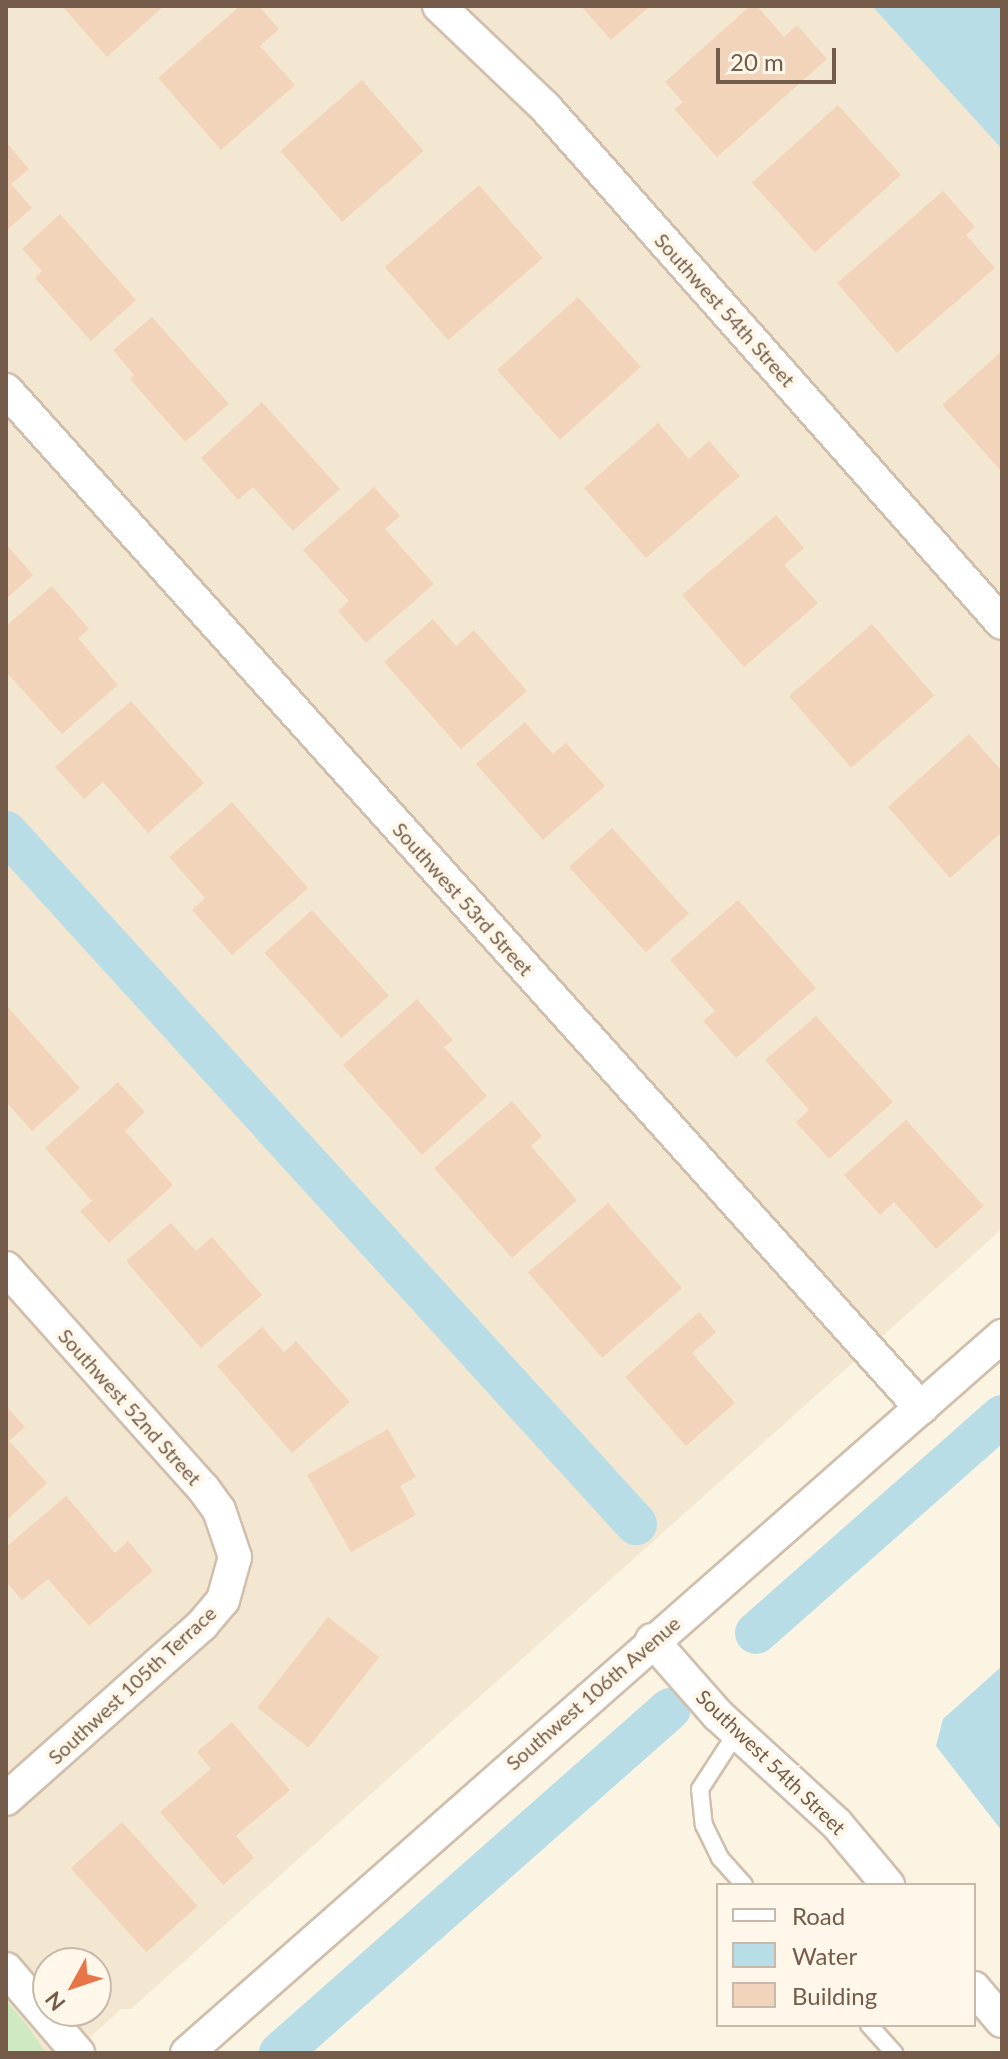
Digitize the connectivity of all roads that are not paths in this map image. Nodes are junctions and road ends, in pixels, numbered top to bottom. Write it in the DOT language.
graph roads {
  1 [pos="439,6"];
  2 [pos="6,390"];
  3 [pos="1002,623"];
  4 [pos="6,1268"];
  5 [pos="1002,1336"];
  6 [pos="921,1408"];
  7 [pos="235,1557"];
  8 [pos="652,1640"];
  9 [pos="737,1732"];
  10 [pos="6,1799"];
  11 [pos="742,1883"];
  12 [pos="886,1883"];
  13 [pos="6,1969"];
  14 [pos="976,1990"];
  15 [pos="1002,2021"];
  16 [pos="871,2027"];
  17 [pos="78,2053"];
  18 [pos="187,2053"];
  19 [pos="894,2053"];
  1 -- 3 [label="street, Southwest 54th Street"];
  2 -- 6 [label="street, Southwest 53rd Street"];
  4 -- 7 [label="street, Southwest 52nd Street"];
  5 -- 6 [label="street, Southwest 106th Avenue"];
  6 -- 8 [label="street, Southwest 106th Avenue"];
  7 -- 10 [label="street, Southwest 105th Terrace"];
  8 -- 9 [label="street, Southwest 54th Street"];
  8 -- 18 [label="street, Southwest 106th Avenue"];
  9 -- 11 [label="lane"];
  9 -- 12 [label="street, Southwest 54th Street"];
  13 -- 17 [label="street"];
  14 -- 15 [label="street"];
  16 -- 19 [label="lane"];
}
